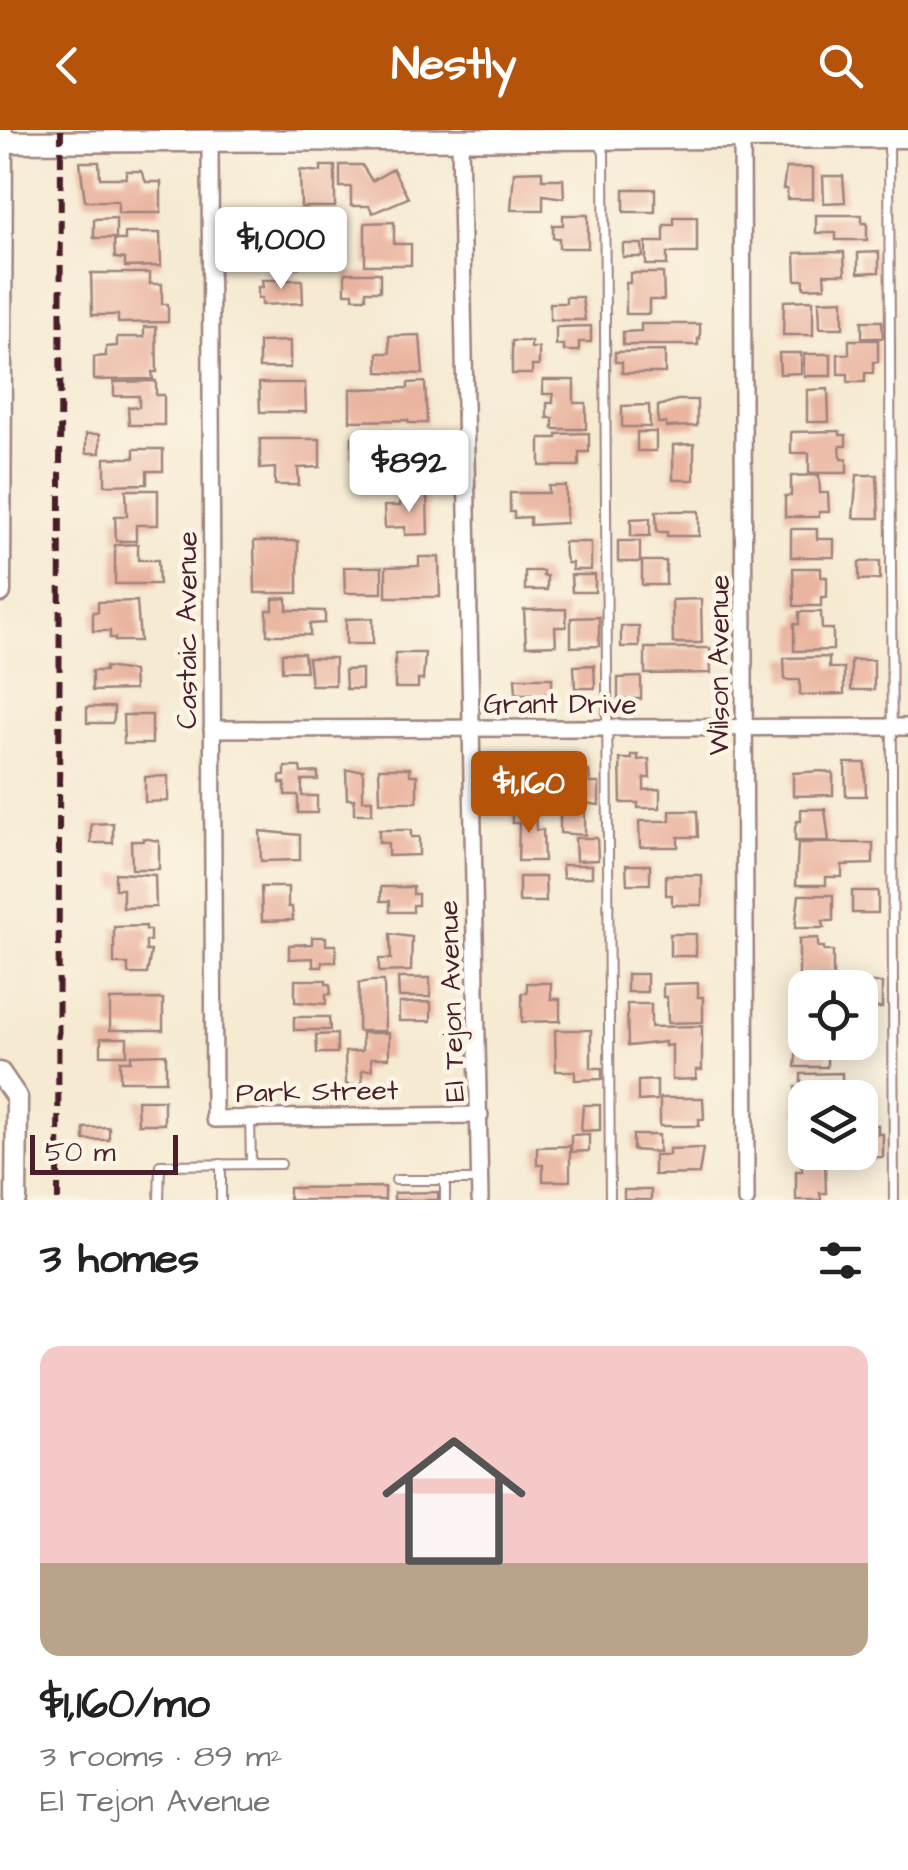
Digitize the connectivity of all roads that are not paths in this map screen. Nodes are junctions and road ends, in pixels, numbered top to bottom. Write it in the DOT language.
graph roads {
  1 [pos="595,134"];
  2 [pos="742,134"];
  3 [pos="896,135"];
  4 [pos="2,136"];
  5 [pos="451,137"];
  6 [pos="210,141"];
  7 [pos="0,319"];
  8 [pos="0,592"];
  9 [pos="744,728"];
  10 [pos="899,728"];
  11 [pos="212,729"];
  12 [pos="607,729"];
  13 [pos="469,730"];
  14 [pos="0,1073"];
  15 [pos="480,1115"];
  16 [pos="214,1118"];
  17 [pos="250,1118"];
  18 [pos="220,1164"];
  19 [pos="251,1164"];
  20 [pos="281,1164"];
  21 [pos="396,1180"];
  22 [pos="445,1180"];
  23 [pos="480,1180"];
  24 [pos="16,1200"];
  25 [pos="160,1200"];
  26 [pos="221,1200"];
  27 [pos="445,1200"];
  28 [pos="480,1200"];
  29 [pos="610,1200"];
  30 [pos="746,1200"];
  31 [pos="894,1200"];
  1 -- 2 [label="street"];
  1 -- 5 [label="street"];
  1 -- 12 [label="lane"];
  2 -- 3 [label="street"];
  2 -- 9 [label="street, Wilson Avenue"];
  3 -- 10 [label="lane"];
  4 -- 6 [label="street"];
  4 -- 7 [label="street"];
  5 -- 6 [label="street"];
  5 -- 13 [label="street, El Tejon Avenue"];
  6 -- 11 [label="street, Castaic Avenue"];
  7 -- 8 [label="street"];
  9 -- 10 [label="street, Grant Drive"];
  9 -- 12 [label="street, Grant Drive"];
  9 -- 30 [label="street, Wilson Avenue"];
  10 -- 31 [label="lane"];
  11 -- 13 [label="street, Grant Drive"];
  11 -- 16 [label="street, Castaic Avenue"];
  12 -- 13 [label="street, Grant Drive"];
  12 -- 29 [label="lane"];
  13 -- 15 [label="street, El Tejon Avenue"];
  14 -- 24 [label="street"];
  15 -- 17 [label="street, Park Street"];
  15 -- 23 [label="street, El Tejon Avenue"];
  16 -- 17 [label="street, Park Street"];
  17 -- 19 [label="lane"];
  18 -- 19 [label="lane"];
  18 -- 25 [label="lane"];
  18 -- 26 [label="lane"];
  19 -- 20 [label="lane"];
  21 -- 22 [label="lane"];
  22 -- 23 [label="lane"];
  22 -- 27 [label="lane"];
  23 -- 28 [label="street, El Tejon Avenue"];
}
